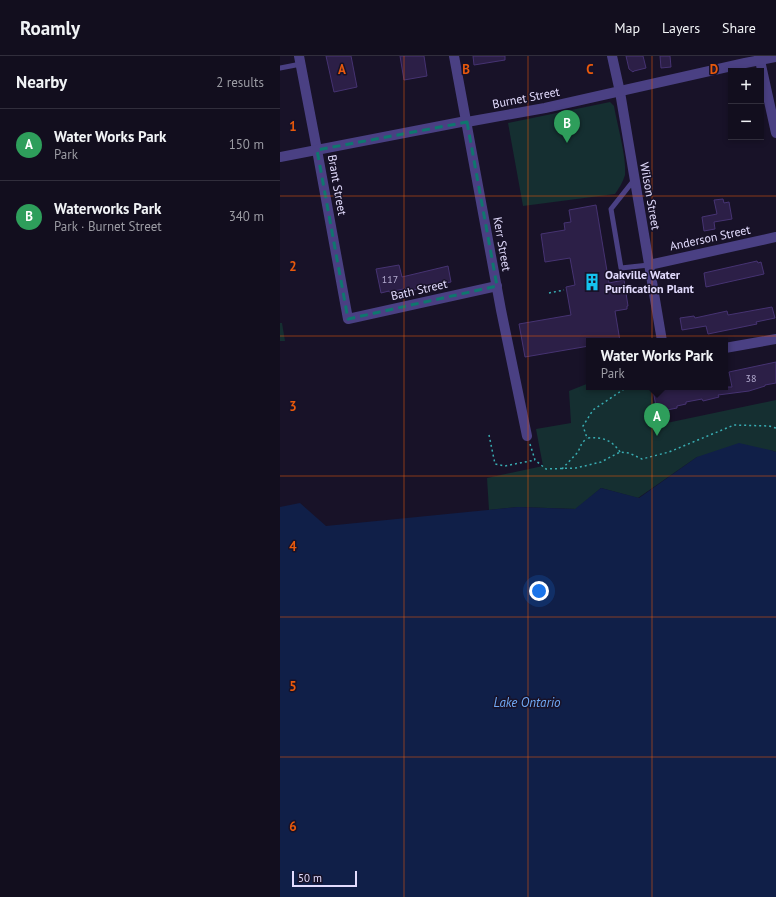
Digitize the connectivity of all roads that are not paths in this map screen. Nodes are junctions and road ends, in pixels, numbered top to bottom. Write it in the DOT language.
graph roads {
  1 [pos="454,56"];
  2 [pos="612,56"];
  3 [pos="776,57"];
  4 [pos="759,58"];
  5 [pos="300,60"];
  6 [pos="280,68"];
  7 [pos="620,92"];
  8 [pos="467,122"];
  9 [pos="776,133"];
  10 [pos="317,150"];
  11 [pos="280,156"];
  12 [pos="634,180"];
  13 [pos="776,237"];
  14 [pos="649,265"];
  15 [pos="497,286"];
  16 [pos="348,319"];
  17 [pos="661,338"];
  18 [pos="776,339"];
  19 [pos="728,347"];
  20 [pos="527,436"];
  1 -- 8 [label="street, Kerr Street"];
  2 -- 7 [label="street, Wilson Street"];
  3 -- 4 [label="street, Burnet Street"];
  4 -- 7 [label="street, Burnet Street"];
  4 -- 9 [label="street"];
  5 -- 6 [label="lane"];
  5 -- 10 [label="street, Brant Street"];
  7 -- 8 [label="street, Burnet Street"];
  7 -- 12 [label="street, Wilson Street"];
  8 -- 10 [label="street, Burnet Street"];
  8 -- 15 [label="street, Kerr Street"];
  10 -- 11 [label="street, Burnet Street"];
  10 -- 16 [label="street, Brant Street"];
  12 -- 14 [label="street, Wilson Street"];
  12 -- 14 [label="lane"];
  13 -- 14 [label="street, Anderson Street"];
  14 -- 17 [label="street, Wilson Street"];
  15 -- 16 [label="street, Bath Street"];
  15 -- 20 [label="street, Kerr Street"];
  18 -- 19 [label="street"];
}
